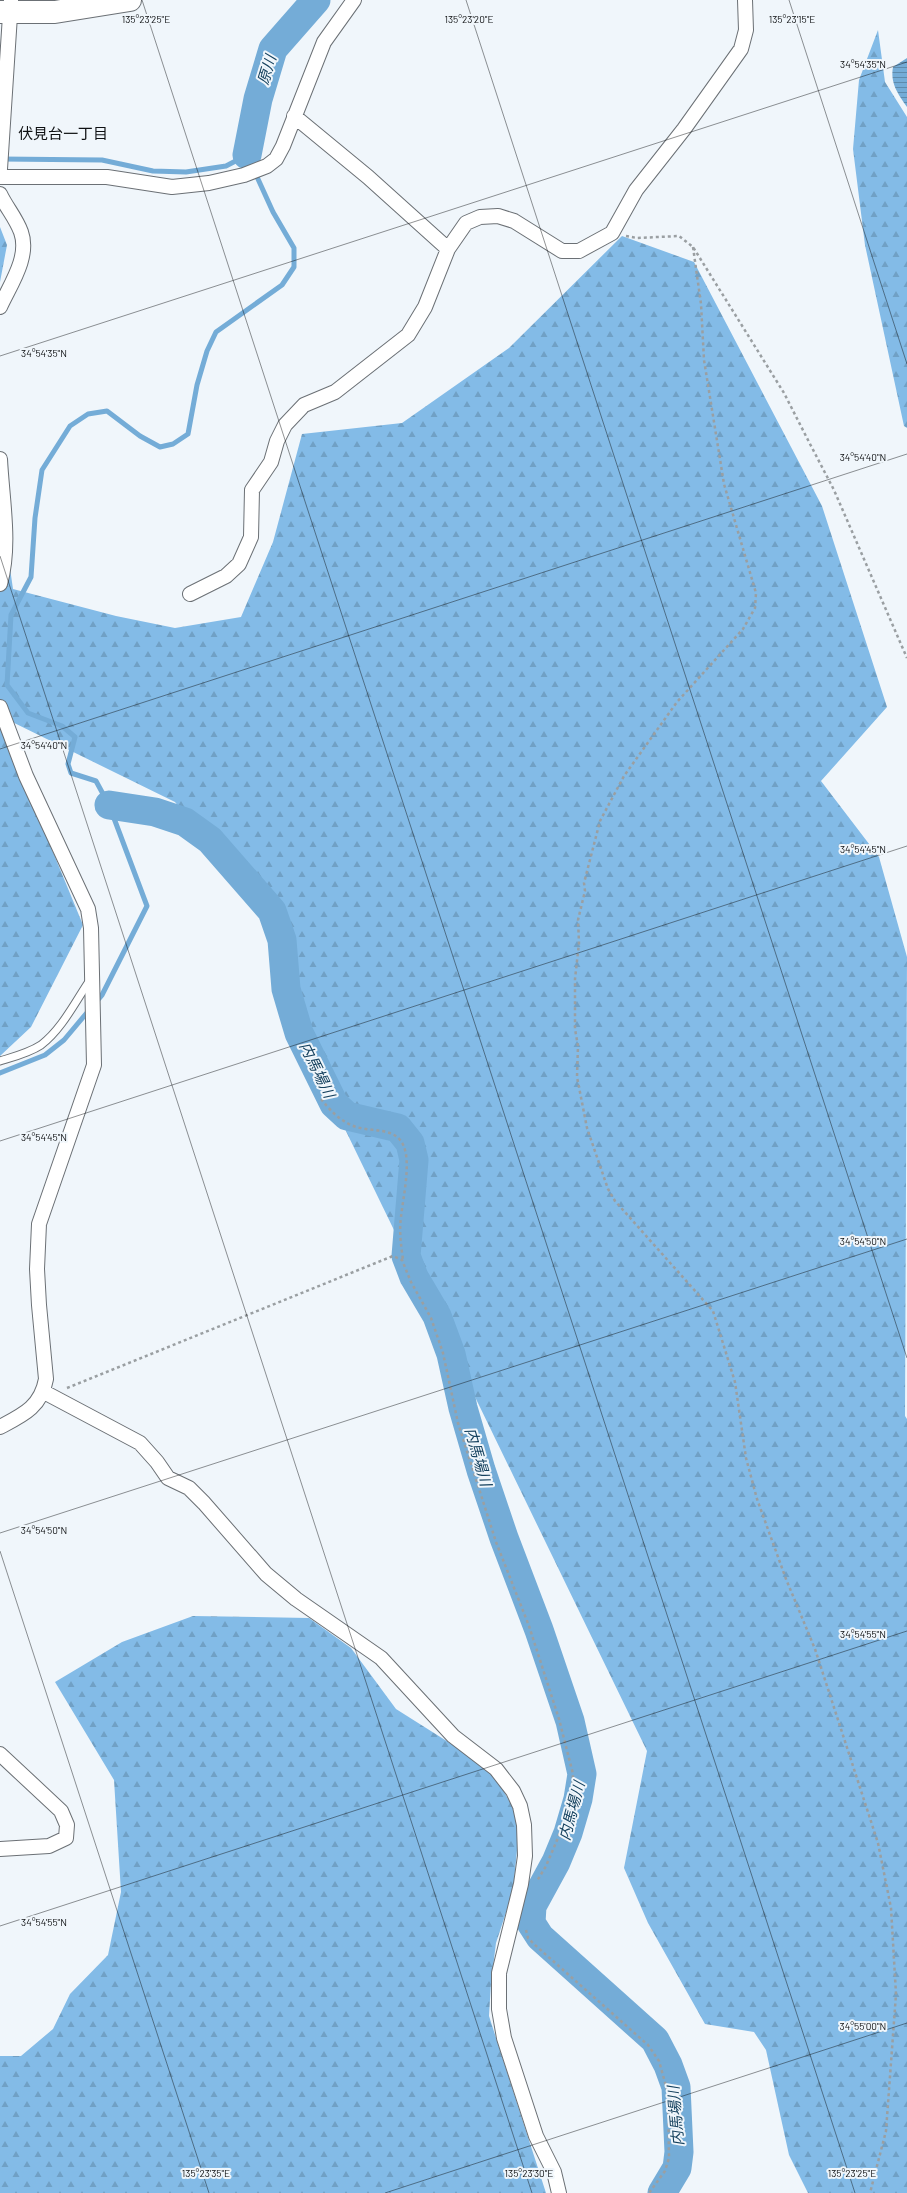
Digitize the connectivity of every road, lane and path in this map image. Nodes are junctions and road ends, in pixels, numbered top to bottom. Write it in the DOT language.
graph roads {
  1 [pos="130,0"];
  2 [pos="354,0"];
  3 [pos="745,0"];
  4 [pos="7,8"];
  5 [pos="294,116"];
  6 [pos="1,159"];
  7 [pos="0,169"];
  8 [pos="0,177"];
  9 [pos="0,194"];
  10 [pos="612,233"];
  11 [pos="693,247"];
  12 [pos="448,249"];
  13 [pos="0,307"];
  14 [pos="0,459"];
  15 [pos="0,584"];
  16 [pos="190,594"];
  17 [pos="907,658"];
  18 [pos="0,707"];
  19 [pos="92,976"];
  20 [pos="0,1061"];
  21 [pos="322,1099"];
  22 [pos="403,1260"];
  23 [pos="47,1394"];
  24 [pos="0,1427"];
  25 [pos="0,1754"];
  26 [pos="0,1849"];
  27 [pos="534,1886"];
  28 [pos="524,1925"];
  29 [pos="559,2193"];
  30 [pos="649,2193"];
  31 [pos="870,2193"];
  1 -- 4 [label="main road"];
  2 -- 5 [label="street"];
  3 -- 10 [label="street"];
  4 -- 6 [label="street"];
  5 -- 8 [label="street"];
  5 -- 12 [label="street"];
  6 -- 7 [label="street"];
  9 -- 13 [label="street"];
  10 -- 11 [label="path"];
  10 -- 12 [label="street"];
  11 -- 17 [label="path"];
  11 -- 31 [label="path"];
  12 -- 16 [label="street"];
  14 -- 15 [label="street"];
  18 -- 19 [label="street"];
  19 -- 20 [label="lane"];
  19 -- 23 [label="street"];
  21 -- 22 [label="path"];
  22 -- 23 [label="path"];
  22 -- 27 [label="path"];
  23 -- 24 [label="street"];
  23 -- 29 [label="street"];
  25 -- 26 [label="street"];
  28 -- 30 [label="path"];
}
